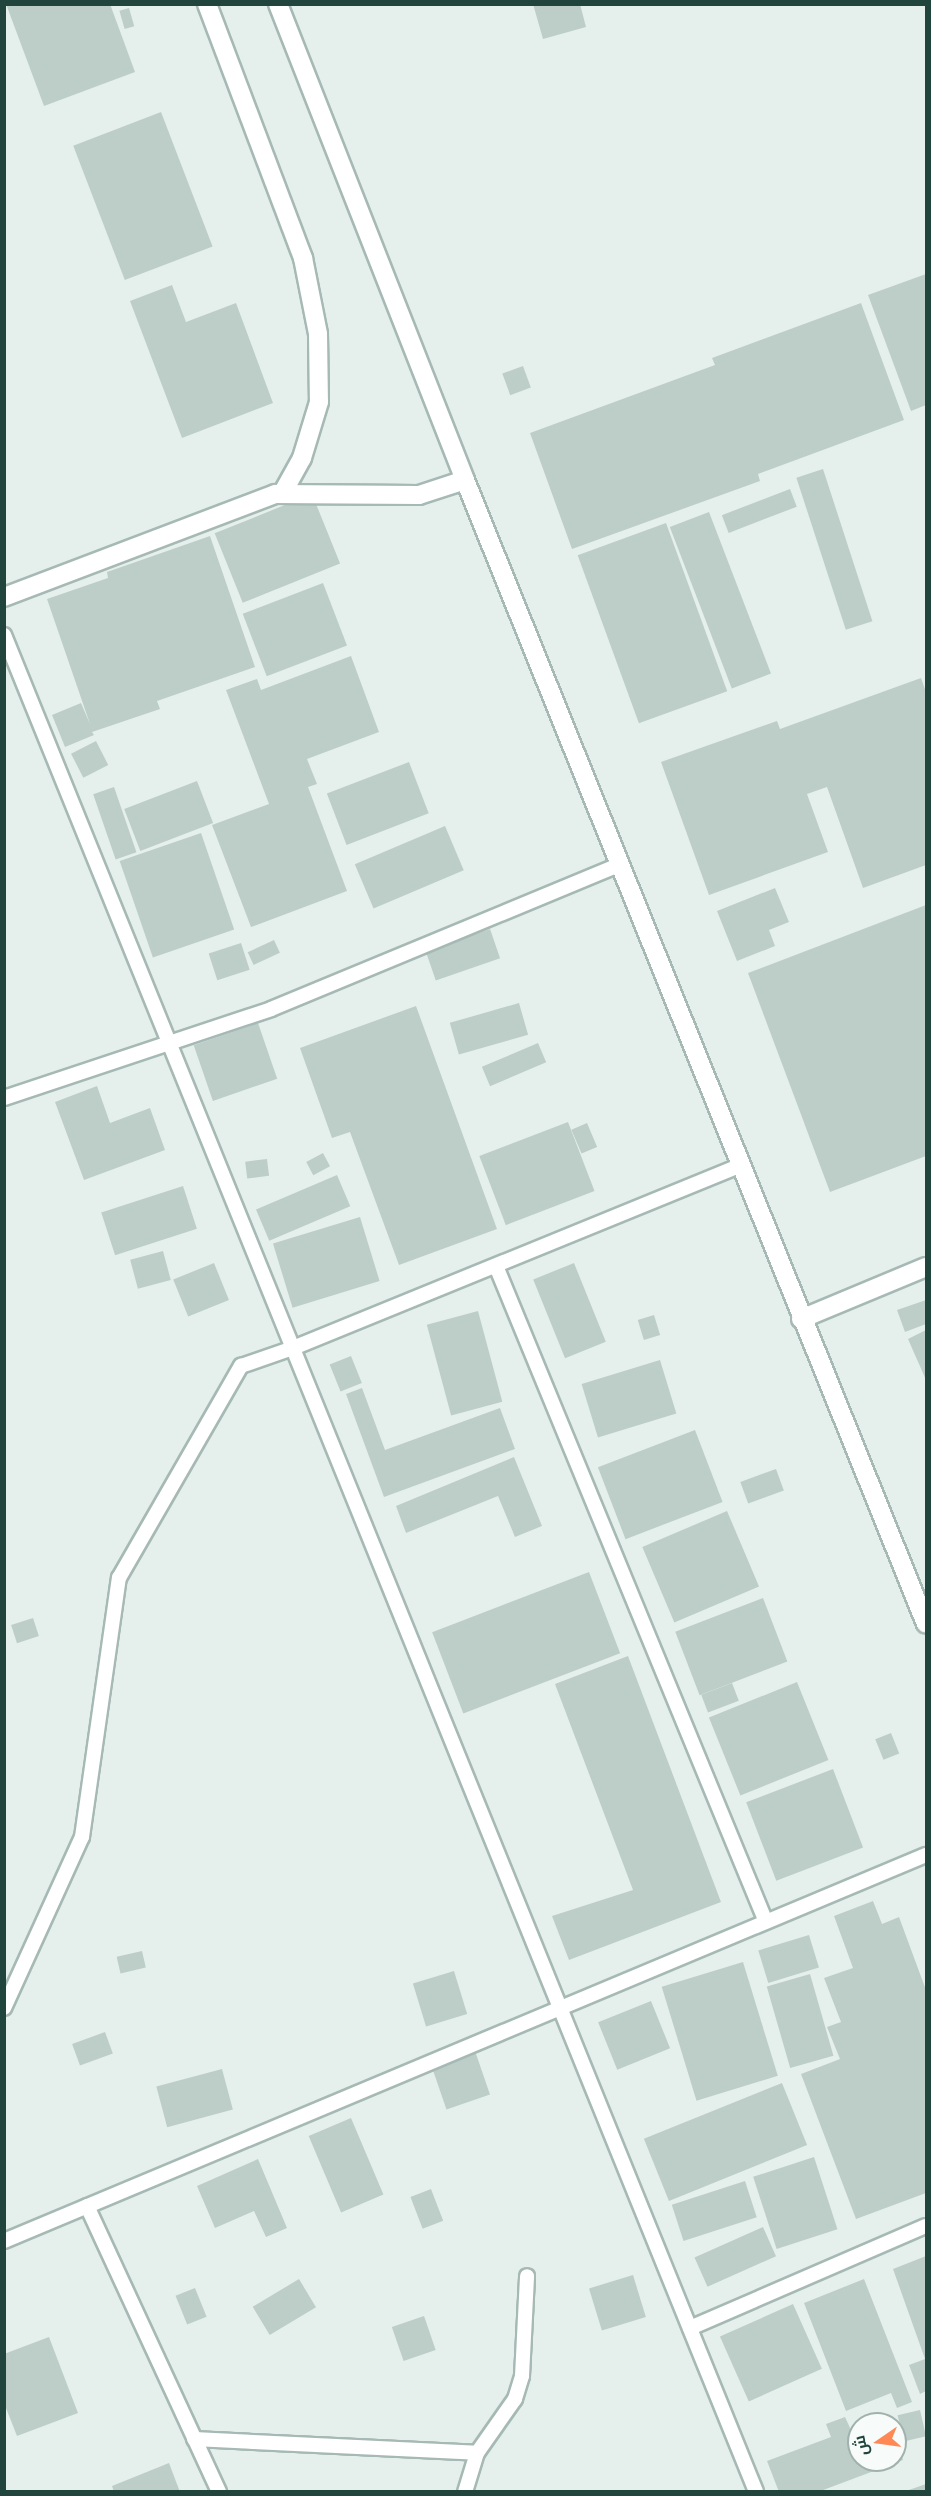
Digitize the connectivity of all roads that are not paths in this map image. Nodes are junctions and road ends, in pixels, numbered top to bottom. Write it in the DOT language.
graph roads {
  1 [pos="207,4"];
  2 [pos="278,4"];
  3 [pos="465,480"];
  4 [pos="284,492"];
  5 [pos="4,597"];
  6 [pos="4,635"];
  7 [pos="619,865"];
  8 [pos="169,1042"];
  9 [pos="4,1098"];
  10 [pos="740,1166"];
  11 [pos="496,1266"];
  12 [pos="927,1267"];
  13 [pos="801,1319"];
  14 [pos="293,1348"];
  15 [pos="927,1624"];
  16 [pos="927,1855"];
  17 [pos="766,1922"];
  18 [pos="4,2008"];
  19 [pos="560,2008"];
  20 [pos="87,2206"];
  21 [pos="927,2226"];
  22 [pos="4,2241"];
  23 [pos="527,2276"];
  24 [pos="690,2328"];
  25 [pos="194,2439"];
  26 [pos="477,2453"];
  27 [pos="219,2492"];
  28 [pos="465,2492"];
  29 [pos="756,2492"];
  1 -- 4 [label="street"];
  2 -- 3 [label="street"];
  3 -- 4 [label="street"];
  3 -- 7 [label="street"];
  4 -- 5 [label="street"];
  6 -- 8 [label="lane"];
  7 -- 8 [label="lane"];
  7 -- 10 [label="street"];
  8 -- 9 [label="lane"];
  8 -- 14 [label="lane"];
  10 -- 11 [label="lane"];
  10 -- 13 [label="street"];
  11 -- 14 [label="lane"];
  11 -- 17 [label="lane"];
  12 -- 13 [label="street"];
  13 -- 15 [label="street"];
  14 -- 18 [label="lane"];
  14 -- 19 [label="lane"];
  16 -- 17 [label="lane"];
  17 -- 19 [label="lane"];
  19 -- 20 [label="lane"];
  19 -- 24 [label="lane"];
  20 -- 22 [label="lane"];
  20 -- 25 [label="lane"];
  21 -- 24 [label="lane"];
  23 -- 26 [label="lane"];
  24 -- 29 [label="lane"];
  25 -- 26 [label="lane"];
  25 -- 27 [label="lane"];
  26 -- 28 [label="lane"];
}
